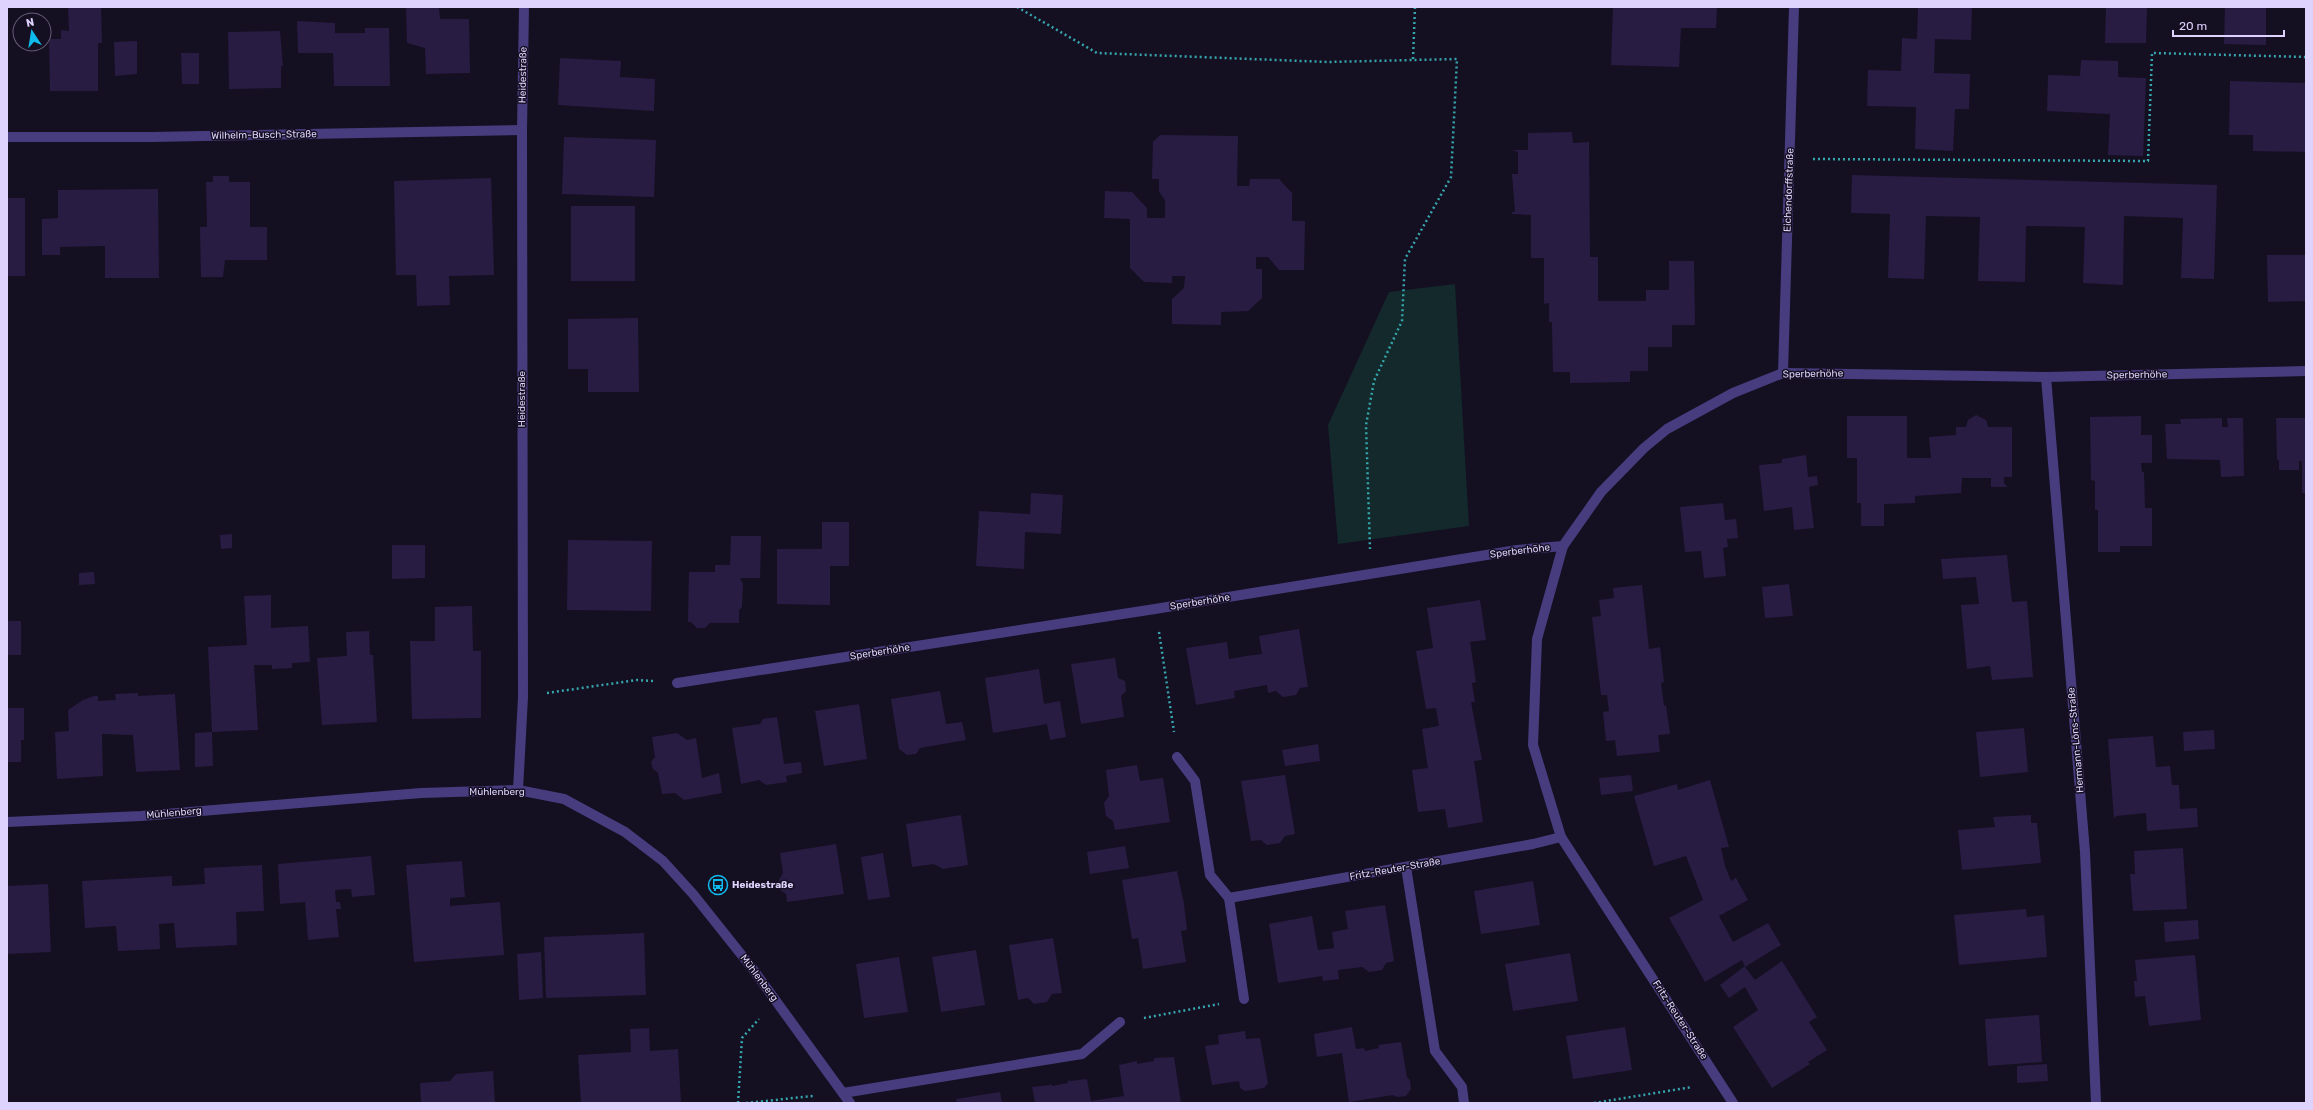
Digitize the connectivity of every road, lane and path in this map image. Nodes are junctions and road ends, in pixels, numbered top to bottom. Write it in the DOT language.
graph roads {
  1 [pos="524,7"];
  2 [pos="1017,7"];
  3 [pos="1415,7"];
  4 [pos="1794,7"];
  5 [pos="2306,57"];
  6 [pos="1413,59"];
  7 [pos="522,130"];
  8 [pos="7,137"];
  9 [pos="1790,159"];
  10 [pos="2306,371"];
  11 [pos="1783,373"];
  12 [pos="2046,377"];
  13 [pos="1563,546"];
  14 [pos="1371,574"];
  15 [pos="1155,609"];
  16 [pos="677,683"];
  17 [pos="523,697"];
  18 [pos="1177,757"];
  19 [pos="518,790"];
  20 [pos="7,822"];
  21 [pos="1561,837"];
  22 [pos="1406,867"];
  23 [pos="1229,898"];
  24 [pos="1244,999"];
  25 [pos="776,1002"];
  26 [pos="1120,1022"];
  27 [pos="1721,1082"];
  28 [pos="843,1093"];
  29 [pos="738,1103"];
  30 [pos="746,1103"];
  31 [pos="850,1103"];
  32 [pos="1464,1103"];
  33 [pos="1594,1103"];
  34 [pos="1733,1103"];
  35 [pos="2096,1103"];
  1 -- 7 [label="street, Heidestraße"];
  2 -- 6 [label="path"];
  3 -- 6 [label="path"];
  4 -- 9 [label="street, Eichendorffstraße"];
  5 -- 9 [label="path"];
  6 -- 14 [label="path"];
  7 -- 8 [label="street, Wilhelm-Busch-Straße"];
  7 -- 17 [label="street, Heidestraße"];
  9 -- 11 [label="street, Eichendorffstraße"];
  10 -- 12 [label="street, Sperberhöhe"];
  11 -- 12 [label="street, Sperberhöhe"];
  11 -- 13 [label="street, Sperberhöhe"];
  12 -- 35 [label="street, Hermann-Löns-Straße"];
  13 -- 14 [label="street, Sperberhöhe"];
  13 -- 21 [label="street, Fritz-Reuter-Straße"];
  14 -- 15 [label="street, Sperberhöhe"];
  15 -- 16 [label="street, Sperberhöhe"];
  15 -- 18 [label="path"];
  16 -- 17 [label="path"];
  17 -- 19 [label="street, Heidestraße"];
  18 -- 23 [label="street"];
  19 -- 20 [label="street, Mühlenberg"];
  19 -- 25 [label="street, Mühlenberg"];
  21 -- 22 [label="street, Fritz-Reuter-Straße"];
  21 -- 27 [label="street, Fritz-Reuter-Straße"];
  22 -- 23 [label="street, Fritz-Reuter-Straße"];
  22 -- 32 [label="street"];
  23 -- 24 [label="street"];
  24 -- 26 [label="path"];
  25 -- 28 [label="street, Mühlenberg"];
  25 -- 29 [label="path"];
  26 -- 28 [label="street"];
  27 -- 33 [label="path"];
  27 -- 34 [label="street, Fritz-Reuter-Straße"];
  28 -- 30 [label="path"];
  28 -- 31 [label="street, Mühlenberg"];
}
